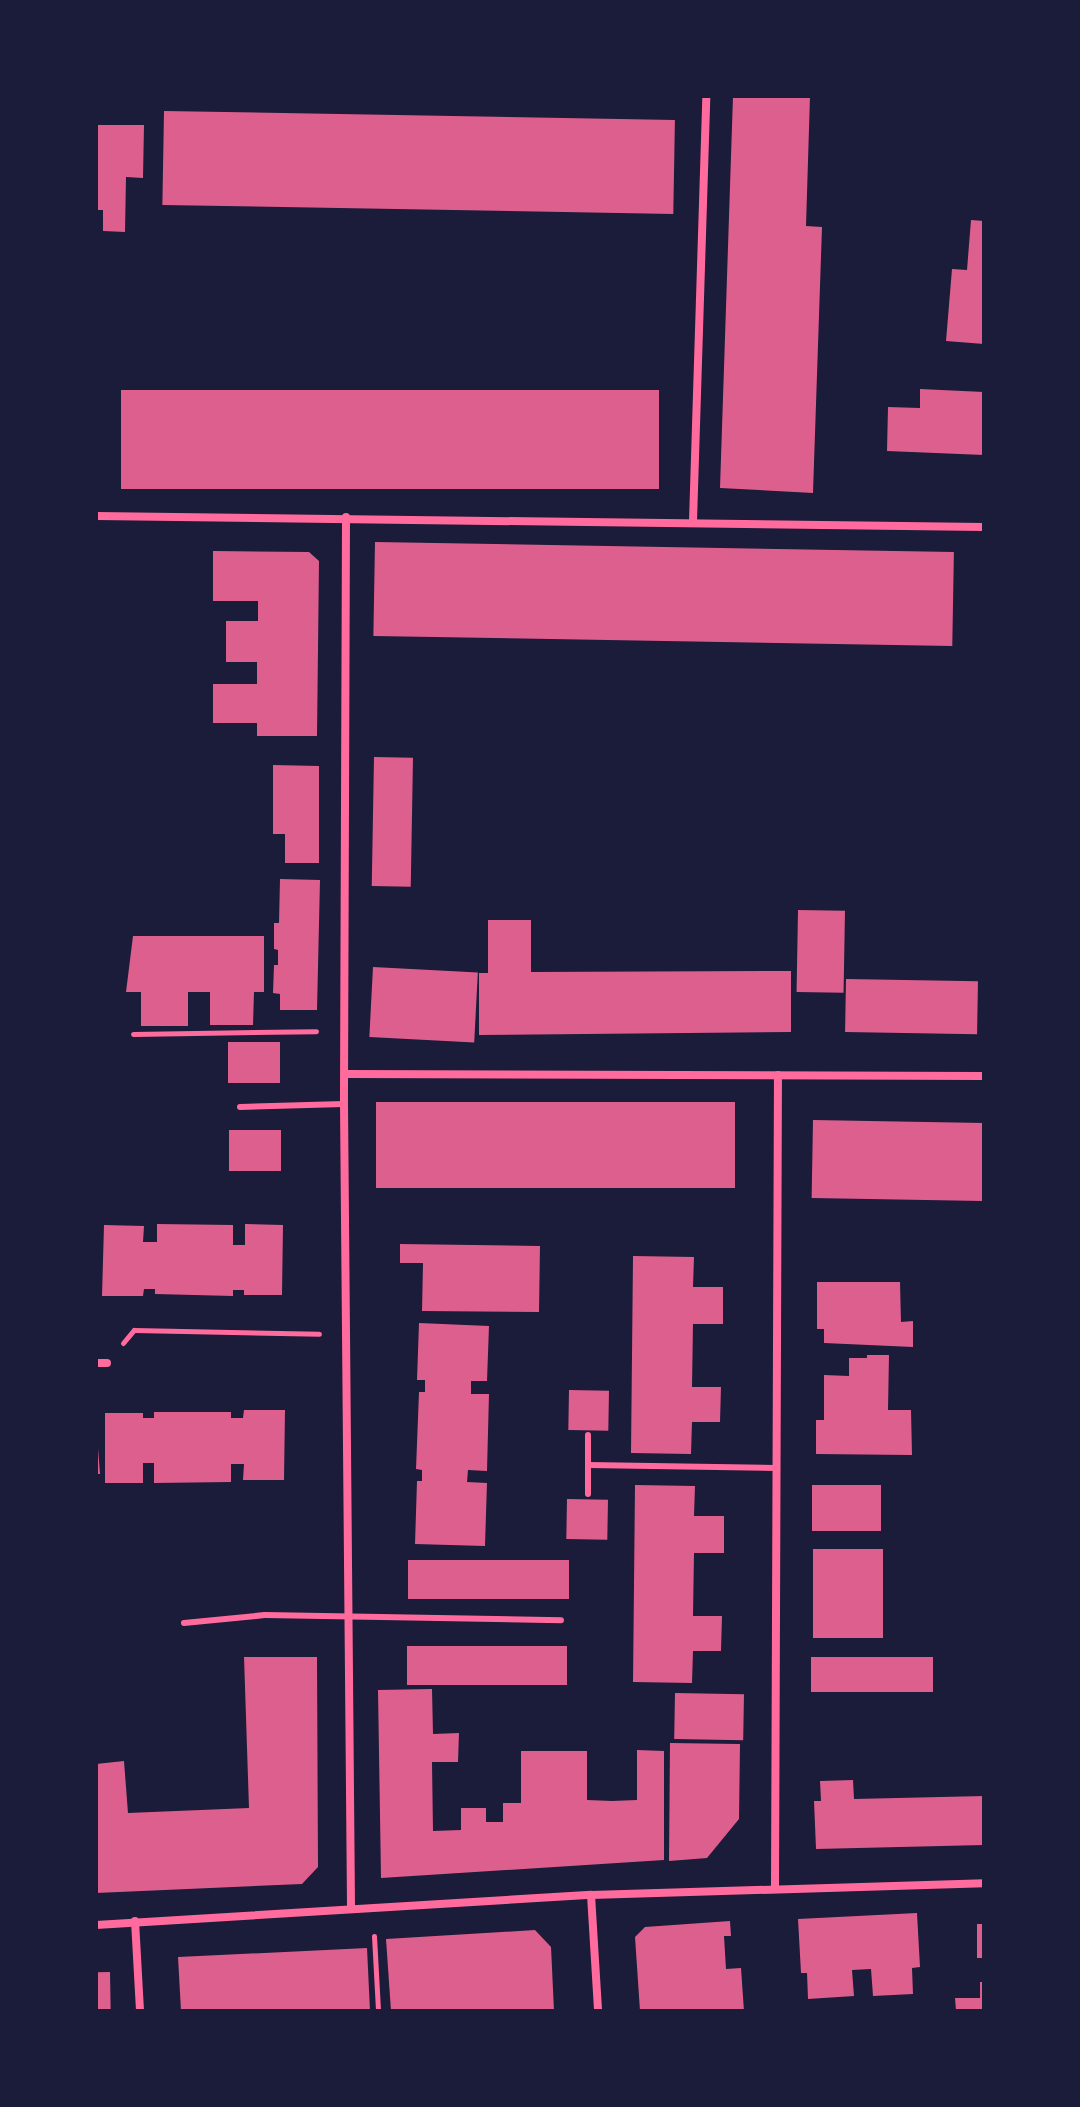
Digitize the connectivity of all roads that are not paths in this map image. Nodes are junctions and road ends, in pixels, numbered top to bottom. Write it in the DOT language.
graph roads {
  1 [pos="706,96"];
  2 [pos="96,516"];
  3 [pos="346,517"];
  4 [pos="693,521"];
  5 [pos="984,527"];
  6 [pos="345,1074"];
  7 [pos="778,1075"];
  8 [pos="984,1076"];
  9 [pos="344,1104"];
  10 [pos="240,1107"];
  11 [pos="96,1363"];
  12 [pos="107,1363"];
  13 [pos="588,1435"];
  14 [pos="588,1465"];
  15 [pos="776,1468"];
  16 [pos="588,1494"];
  17 [pos="349,1618"];
  18 [pos="561,1620"];
  19 [pos="184,1623"];
  20 [pos="984,1883"];
  21 [pos="775,1887"];
  22 [pos="591,1895"];
  23 [pos="351,1909"];
  24 [pos="135,1921"];
  25 [pos="96,1925"];
  26 [pos="140,2011"];
  27 [pos="598,2011"];
  1 -- 4 [label="street"];
  2 -- 3 [label="street"];
  3 -- 4 [label="street"];
  3 -- 6 [label="street"];
  4 -- 5 [label="street"];
  6 -- 7 [label="street"];
  6 -- 9 [label="street"];
  7 -- 8 [label="street"];
  7 -- 15 [label="street"];
  9 -- 10 [label="lane"];
  9 -- 17 [label="street"];
  11 -- 12 [label="street"];
  13 -- 14 [label="lane"];
  14 -- 15 [label="lane"];
  14 -- 16 [label="lane"];
  15 -- 21 [label="street"];
  17 -- 18 [label="lane"];
  17 -- 19 [label="lane"];
  17 -- 23 [label="street"];
  20 -- 21 [label="street"];
  21 -- 22 [label="street"];
  22 -- 23 [label="street"];
  22 -- 27 [label="street"];
  23 -- 24 [label="street"];
  24 -- 25 [label="street"];
  24 -- 26 [label="street"];
}
